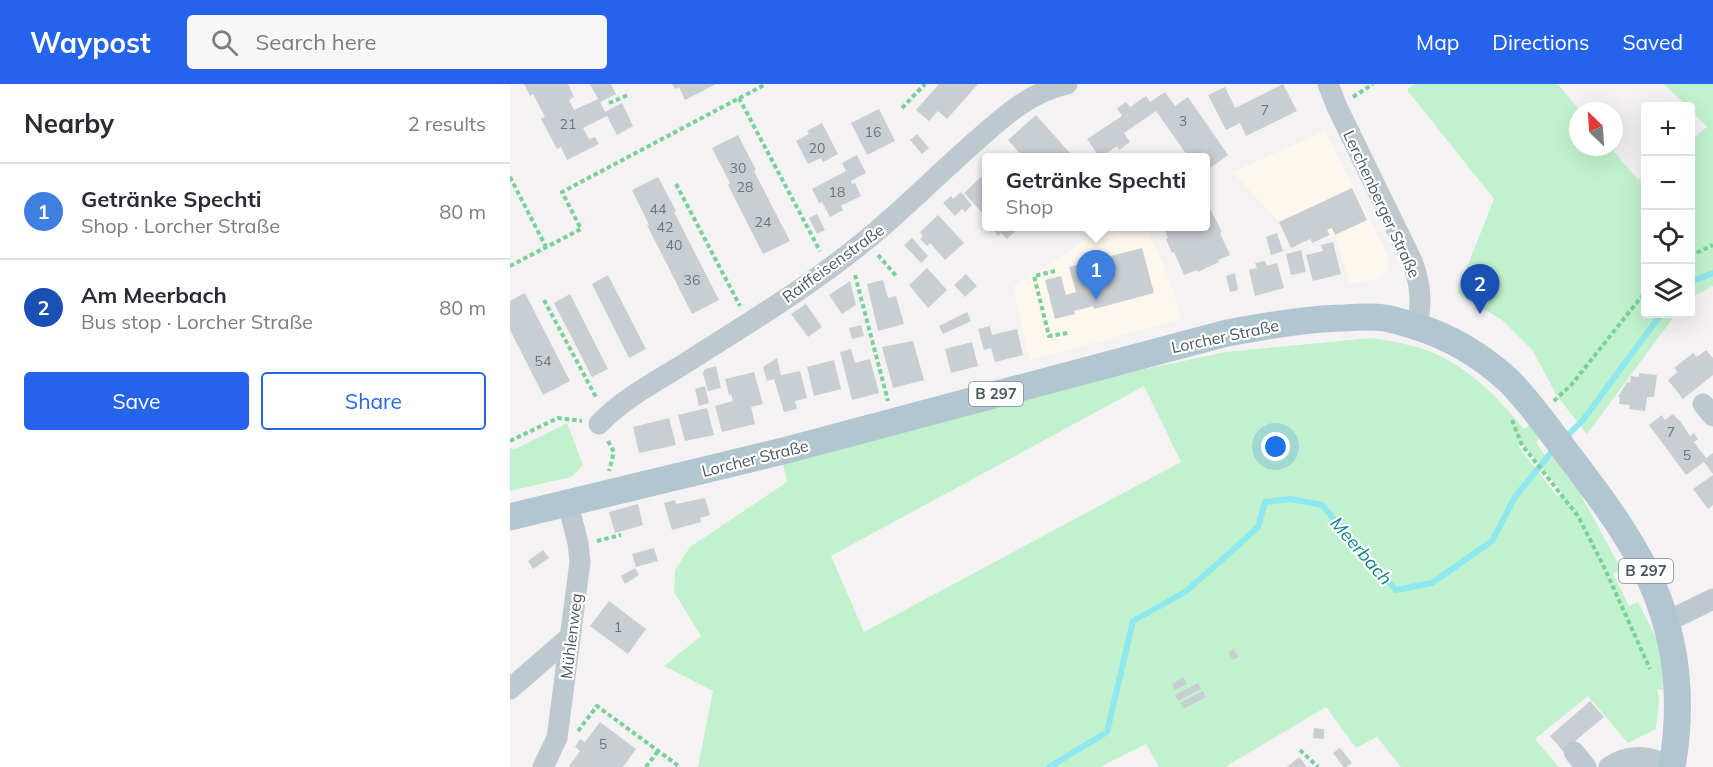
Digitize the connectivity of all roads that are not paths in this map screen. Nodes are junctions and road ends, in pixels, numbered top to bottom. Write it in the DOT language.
graph roads {
  1 [pos="1328,84"];
  2 [pos="1058,85"];
  3 [pos="1417,327"];
  4 [pos="602,420"];
  5 [pos="568,504"];
  6 [pos="510,517"];
  7 [pos="1713,599"];
  8 [pos="1666,622"];
  9 [pos="570,637"];
  10 [pos="510,689"];
  11 [pos="1672,766"];
  12 [pos="543,767"];
  13 [pos="1609,767"];
  1 -- 3 [label="street, Lerchenberger Straße"];
  2 -- 4 [label="street, Raiffeisenstraße"];
  3 -- 5 [label="main road, Lorcher Straße / B 297"];
  3 -- 8 [label="main road, Lorcher Straße / B 297"];
  5 -- 6 [label="main road, Lorcher Straße / B 297"];
  5 -- 9 [label="street, Mühlenweg"];
  7 -- 8 [label="street"];
  8 -- 11 [label="main road, Lorcher Straße / B 297"];
  9 -- 10 [label="street"];
  9 -- 12 [label="street, Mühlenweg"];
  11 -- 13 [label="street"];
}
